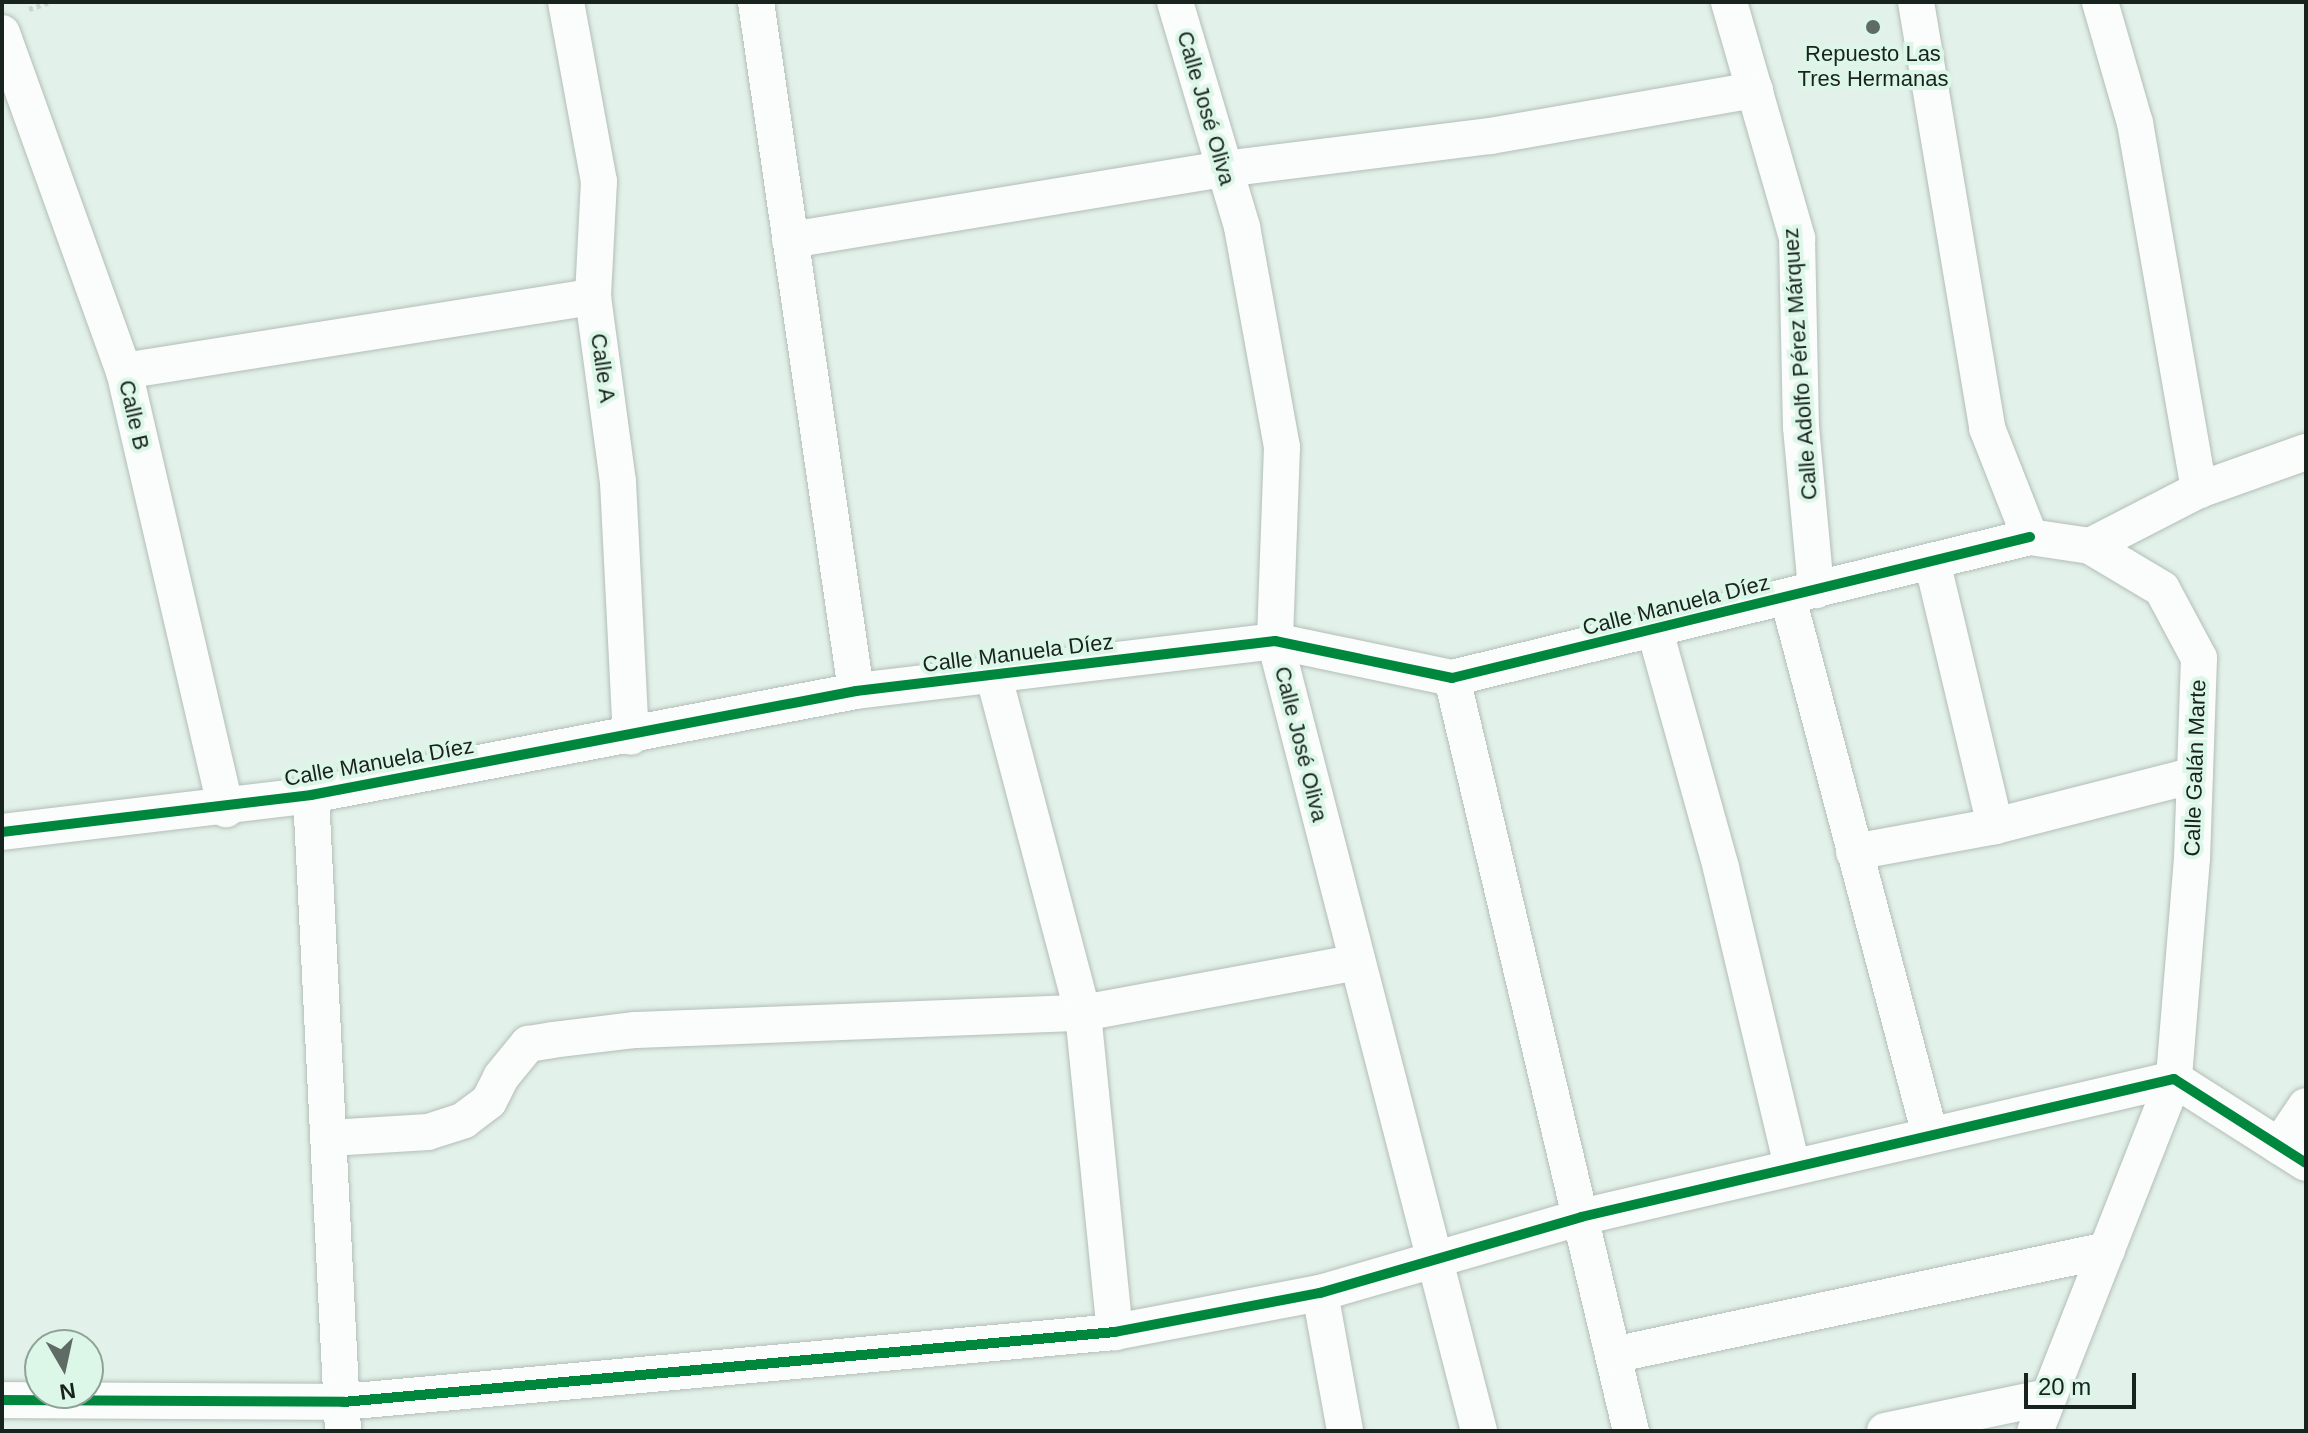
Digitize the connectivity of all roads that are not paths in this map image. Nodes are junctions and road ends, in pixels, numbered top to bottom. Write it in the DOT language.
graph roads {
  1 [pos="566,2"];
  2 [pos="756,2"];
  3 [pos="1175,2"];
  4 [pos="1729,2"];
  5 [pos="1916,2"];
  6 [pos="2100,2"];
  7 [pos="2,33"];
  8 [pos="10,84"];
  9 [pos="1755,90"];
  10 [pos="1225,169"];
  11 [pos="790,240"];
  12 [pos="593,297"];
  13 [pos="124,371"];
  14 [pos="2306,452"];
  15 [pos="2199,490"];
  16 [pos="2030,537"];
  17 [pos="2090,546"];
  18 [pos="1932,561"];
  19 [pos="1802,594"];
  20 [pos="1655,631"];
  21 [pos="1275,641"];
  22 [pos="994,677"];
  23 [pos="1452,678"];
  24 [pos="856,691"];
  25 [pos="631,737"];
  26 [pos="2195,775"];
  27 [pos="311,795"];
  28 [pos="226,809"];
  29 [pos="1995,826"];
  30 [pos="2,832"];
  31 [pos="1854,852"];
  32 [pos="1357,962"];
  33 [pos="1083,1013"];
  34 [pos="2174,1079"];
  35 [pos="2306,1106"];
  36 [pos="1930,1135"];
  37 [pos="330,1138"];
  38 [pos="2292,1155"];
  39 [pos="1792,1166"];
  40 [pos="1581,1217"];
  41 [pos="2107,1250"];
  42 [pos="1433,1259"];
  43 [pos="1320,1293"];
  44 [pos="1115,1332"];
  45 [pos="1613,1355"];
  46 [pos="2048,1397"];
  47 [pos="2,1400"];
  48 [pos="98,1415"];
  49 [pos="343,1416"];
  50 [pos="1345,1431"];
  51 [pos="1479,1431"];
  52 [pos="1631,1431"];
  53 [pos="1885,1431"];
  54 [pos="2035,1431"];
  1 -- 12 [label="street, Calle A"];
  2 -- 11 [label="street"];
  3 -- 10 [label="street, Calle José Oliva"];
  4 -- 9 [label="street, Calle Adolfo Pérez Márquez"];
  5 -- 16 [label="street"];
  6 -- 15 [label="street"];
  7 -- 8 [label="street, Calle B"];
  8 -- 13 [label="street, Calle B"];
  9 -- 10 [label="street"];
  9 -- 19 [label="street, Calle Adolfo Pérez Márquez"];
  10 -- 11 [label="street"];
  10 -- 21 [label="street, Calle José Oliva"];
  11 -- 24 [label="street"];
  12 -- 13 [label="street"];
  12 -- 25 [label="street, Calle A"];
  13 -- 28 [label="street, Calle B"];
  14 -- 15 [label="street"];
  15 -- 17 [label="street"];
  16 -- 17 [label="street, Calle Galán Marte"];
  16 -- 18 [label="street, Calle Manuela Díez"];
  17 -- 26 [label="street, Calle Galán Marte"];
  18 -- 19 [label="street, Calle Manuela Díez"];
  18 -- 29 [label="street"];
  19 -- 20 [label="street, Calle Manuela Díez"];
  19 -- 31 [label="street, Calle Adolfo Pérez Márquez"];
  20 -- 23 [label="street, Calle Manuela Díez"];
  20 -- 39 [label="street"];
  21 -- 22 [label="street, Calle Manuela Díez"];
  21 -- 23 [label="street, Calle Manuela Díez"];
  21 -- 32 [label="street, Calle José Oliva"];
  22 -- 24 [label="street, Calle Manuela Díez"];
  22 -- 33 [label="street"];
  23 -- 40 [label="street"];
  24 -- 25 [label="street, Calle Manuela Díez"];
  25 -- 27 [label="street, Calle Manuela Díez"];
  26 -- 29 [label="street"];
  26 -- 34 [label="street, Calle Galán Marte"];
  27 -- 28 [label="street, Calle Manuela Díez"];
  27 -- 37 [label="street"];
  28 -- 30 [label="street, Calle Manuela Díez"];
  29 -- 31 [label="street"];
  31 -- 36 [label="street, Calle Adolfo Pérez Márquez"];
  32 -- 33 [label="street"];
  32 -- 42 [label="street, Calle José Oliva"];
  33 -- 37 [label="street"];
  33 -- 44 [label="street"];
  34 -- 36 [label="street"];
  34 -- 38 [label="street"];
  34 -- 41 [label="street, Calle Galán Marte"];
  35 -- 38 [label="street"];
  36 -- 39 [label="street"];
  37 -- 49 [label="street"];
  39 -- 40 [label="street"];
  40 -- 42 [label="street"];
  40 -- 45 [label="street"];
  41 -- 45 [label="street"];
  41 -- 46 [label="street, Calle Galán Marte"];
  42 -- 43 [label="street"];
  42 -- 51 [label="street, Calle José Oliva"];
  43 -- 44 [label="street"];
  43 -- 50 [label="street"];
  44 -- 49 [label="street"];
  45 -- 52 [label="street"];
  46 -- 53 [label="street"];
  46 -- 54 [label="street, Calle Galán Marte"];
  47 -- 48 [label="street"];
  48 -- 49 [label="street"];
}
